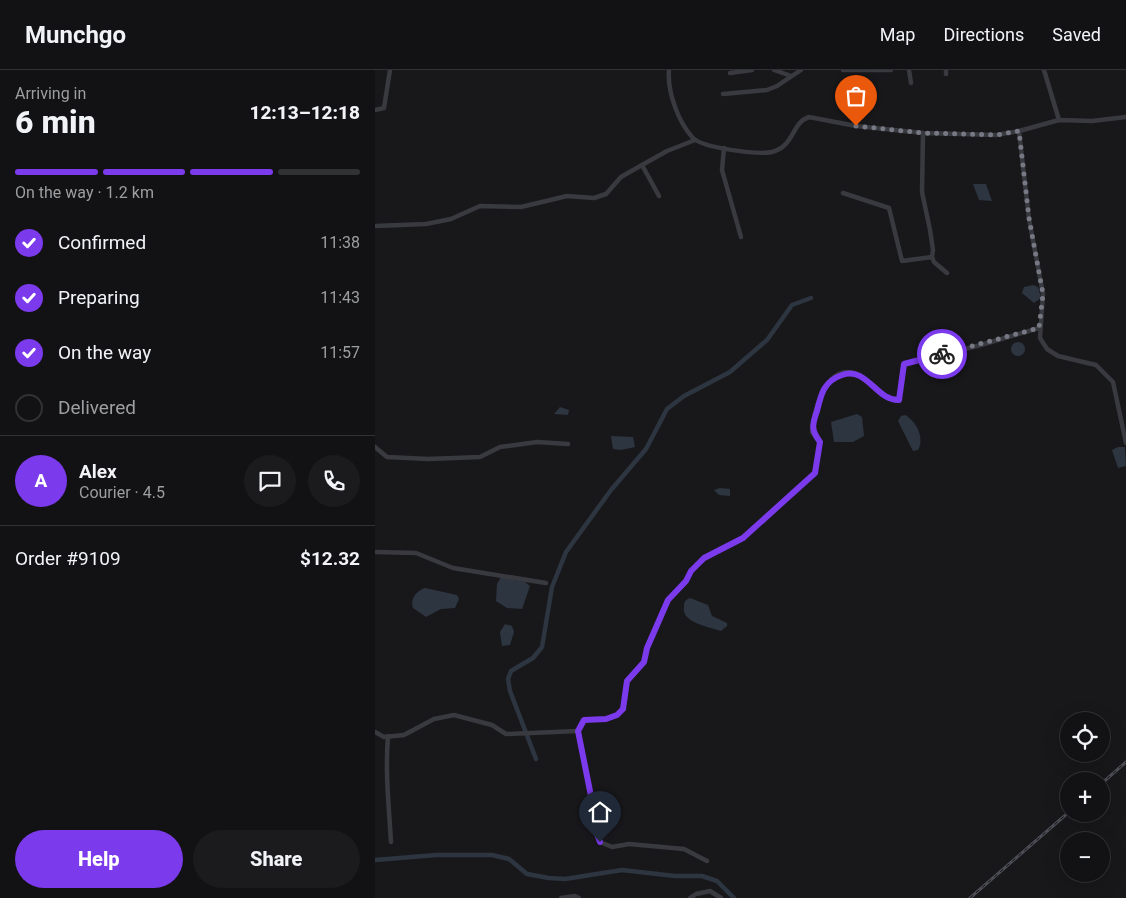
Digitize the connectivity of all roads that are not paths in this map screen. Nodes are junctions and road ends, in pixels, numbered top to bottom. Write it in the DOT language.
graph roads {
  1 [pos="390,70"];
  2 [pos="669,70"];
  3 [pos="752,70"];
  4 [pos="774,70"];
  5 [pos="801,70"];
  6 [pos="843,70"];
  7 [pos="888,70"];
  8 [pos="909,70"];
  9 [pos="1044,70"];
  10 [pos="730,74"];
  11 [pos="791,76"];
  12 [pos="911,83"];
  13 [pos="723,94"];
  14 [pos="375,110"];
  15 [pos="1126,117"];
  16 [pos="1059,120"];
  17 [pos="1019,131"];
  18 [pos="923,133"];
  19 [pos="695,140"];
  20 [pos="724,148"];
  21 [pos="642,165"];
  22 [pos="843,192"];
  23 [pos="659,196"];
  24 [pos="375,226"];
  25 [pos="741,237"];
  26 [pos="932,257"];
  27 [pos="947,273"];
  28 [pos="1039,328"];
  29 [pos="1126,443"];
  30 [pos="568,444"];
  31 [pos="375,447"];
  32 [pos="375,552"];
  33 [pos="546,583"];
  34 [pos="578,731"];
  35 [pos="375,732"];
  36 [pos="387,736"];
  37 [pos="391,842"];
  38 [pos="707,861"];
  39 [pos="561,898"];
  40 [pos="579,898"];
  41 [pos="690,898"];
  42 [pos="721,898"];
  1 -- 14 [label="street"];
  2 -- 19 [label="street"];
  3 -- 10 [label="street"];
  4 -- 11 [label="street"];
  5 -- 11 [label="street"];
  6 -- 7 [label="street"];
  8 -- 12 [label="street"];
  9 -- 16 [label="street"];
  11 -- 13 [label="street"];
  15 -- 16 [label="street"];
  16 -- 17 [label="street"];
  17 -- 18 [label="street"];
  17 -- 28 [label="street"];
  18 -- 20 [label="street"];
  18 -- 26 [label="street"];
  19 -- 20 [label="street"];
  19 -- 21 [label="street"];
  20 -- 25 [label="street"];
  21 -- 23 [label="street"];
  21 -- 24 [label="street"];
  22 -- 26 [label="street"];
  26 -- 27 [label="street"];
  28 -- 29 [label="street"];
  28 -- 34 [label="street"];
  30 -- 31 [label="street"];
  32 -- 33 [label="street"];
  34 -- 36 [label="street"];
  34 -- 38 [label="street"];
  35 -- 36 [label="street"];
  36 -- 37 [label="street"];
  39 -- 40 [label="street"];
  41 -- 42 [label="street"];
}
